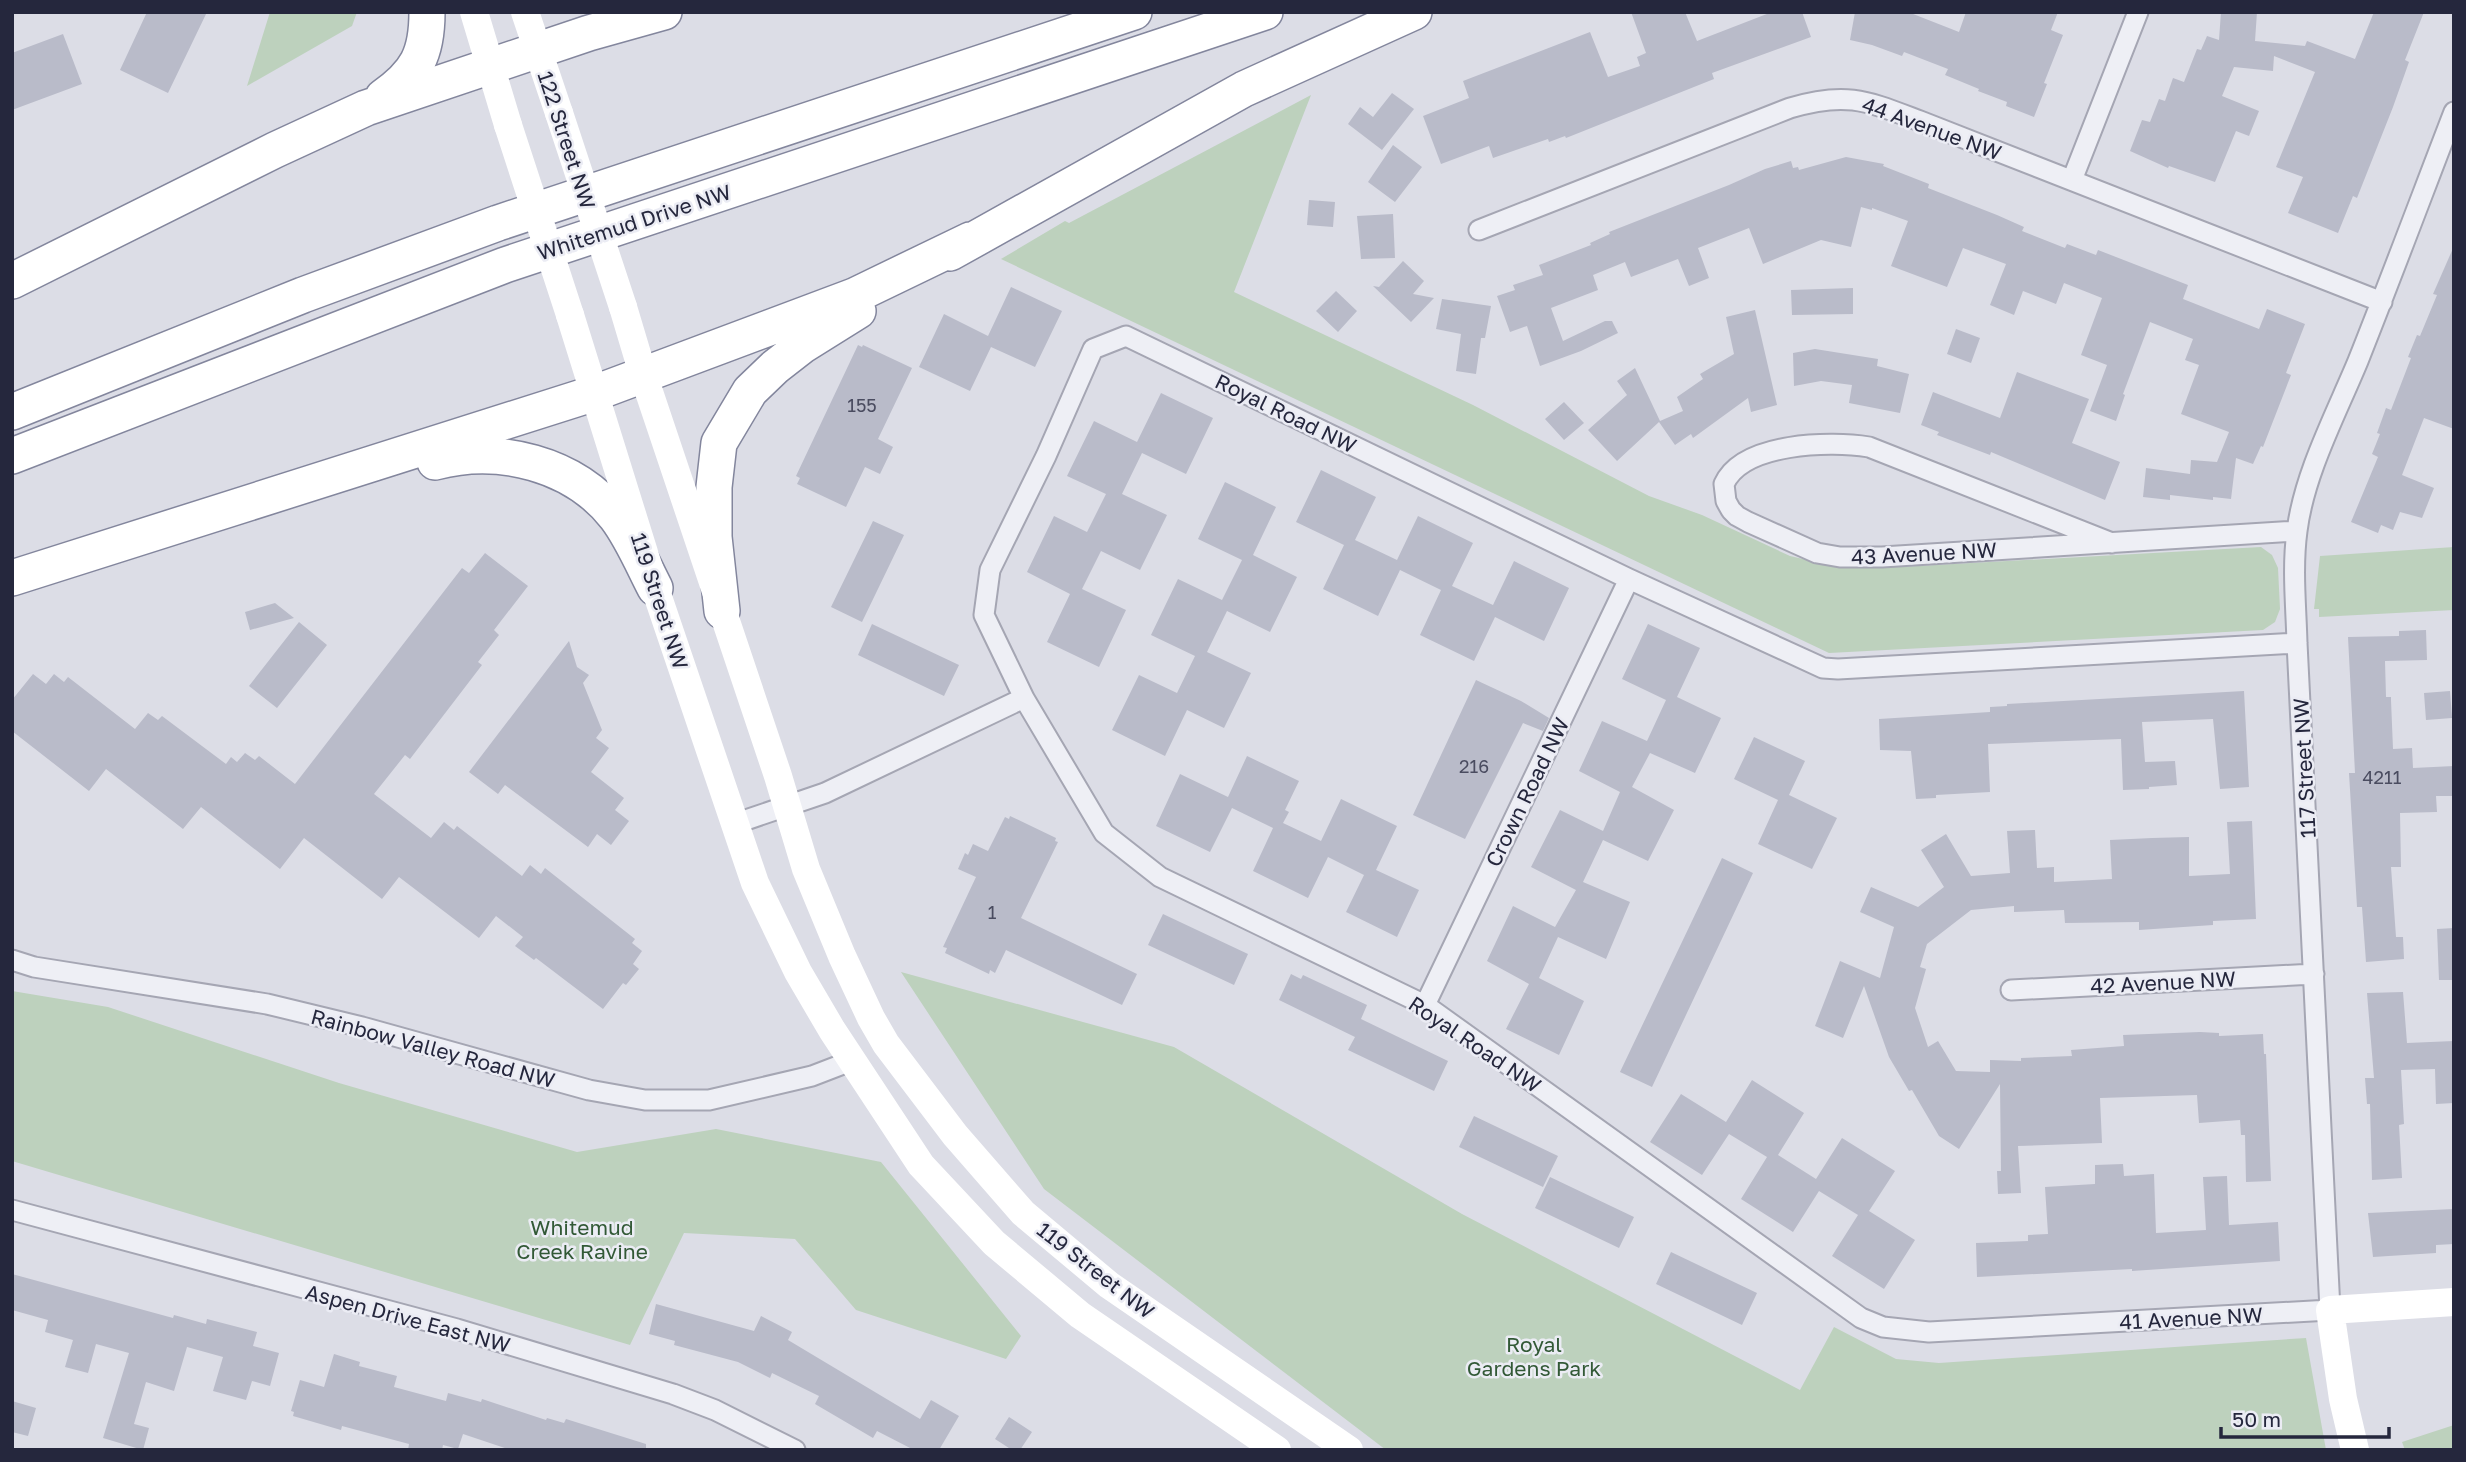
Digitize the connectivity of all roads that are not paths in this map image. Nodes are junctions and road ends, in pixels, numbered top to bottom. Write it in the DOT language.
graph roads {
  1 [pos="427,12"];
  2 [pos="474,12"];
  3 [pos="525,12"];
  4 [pos="664,12"];
  5 [pos="1134,12"];
  6 [pos="1265,12"];
  7 [pos="1414,12"];
  8 [pos="2138,12"];
  9 [pos="537,50"];
  10 [pos="490,65"];
  11 [pos="366,108"];
  12 [pos="2454,112"];
  13 [pos="2072,180"];
  14 [pos="1479,230"];
  15 [pos="970,240"];
  16 [pos="12,281"];
  17 [pos="2382,302"];
  18 [pos="622,307"];
  19 [pos="643,374"];
  20 [pos="595,393"];
  21 [pos="12,412"];
  22 [pos="12,456"];
  23 [pos="243,504"];
  24 [pos="2297,531"];
  25 [pos="2112,543"];
  26 [pos="12,578"];
  27 [pos="1629,579"];
  28 [pos="655,588"];
  29 [pos="722,611"];
  30 [pos="2297,643"];
  31 [pos="1024,698"];
  32 [pos="786,807"];
  33 [pos="734,824"];
  34 [pos="12,960"];
  35 [pos="2314,974"];
  36 [pos="2011,990"];
  37 [pos="1425,1005"];
  38 [pos="886,1044"];
  39 [pos="851,1060"];
  40 [pos="12,1210"];
  41 [pos="2454,1302"];
  42 [pos="2330,1310"];
  43 [pos="1929,1332"];
  44 [pos="794,1450"];
  45 [pos="1277,1450"];
  46 [pos="1349,1450"];
  47 [pos="2355,1450"];
  1 -- 11 [label="highway"];
  2 -- 10 [label="main road"];
  3 -- 9 [label="main road, 122 Street NW"];
  4 -- 9 [label="highway"];
  5 -- 21 [label="highway, Whitemud Drive NW"];
  6 -- 22 [label="highway, Whitemud Drive NW"];
  7 -- 15 [label="highway"];
  8 -- 13 [label="street"];
  9 -- 10 [label="highway"];
  9 -- 18 [label="main road, 122 Street NW, bridge"];
  10 -- 11 [label="highway"];
  10 -- 20 [label="main road, 119 Street NW, bridge"];
  11 -- 16 [label="highway"];
  12 -- 17 [label="street, 117 Street NW"];
  13 -- 14 [label="street, 44 Avenue NW"];
  13 -- 17 [label="street, 44 Avenue NW"];
  15 -- 19 [label="highway"];
  15 -- 29 [label="highway"];
  17 -- 24 [label="street, 117 Street NW"];
  18 -- 19 [label="main road, 119 Street NW"];
  19 -- 20 [label="highway"];
  19 -- 29 [label="main road, 119 Street NW"];
  20 -- 23 [label="highway"];
  20 -- 28 [label="main road, 119 Street NW"];
  23 -- 26 [label="highway"];
  23 -- 28 [label="highway"];
  24 -- 25 [label="street, 43 Avenue NW"];
  24 -- 30 [label="street, 117 Street NW"];
  25 -- 25 [label="street, 43 Avenue NW"];
  27 -- 30 [label="street, Royal Road NW"];
  27 -- 31 [label="street, Royal Road NW"];
  27 -- 37 [label="street, Crown Road NW"];
  28 -- 33 [label="main road, 119 Street NW"];
  29 -- 32 [label="main road, 119 Street NW"];
  30 -- 35 [label="street, 117 Street NW"];
  31 -- 32 [label="street"];
  31 -- 37 [label="street, Royal Road NW"];
  32 -- 33 [label="street"];
  32 -- 38 [label="main road, 119 Street NW"];
  33 -- 39 [label="main road, 119 Street NW"];
  34 -- 39 [label="street, Rainbow Valley Road NW"];
  35 -- 36 [label="street, 42 Avenue NW"];
  35 -- 42 [label="street, 117 Street NW"];
  37 -- 43 [label="street, Royal Road NW"];
  38 -- 39 [label="main road"];
  38 -- 46 [label="main road, 119 Street NW"];
  39 -- 45 [label="main road, 119 Street NW"];
  40 -- 44 [label="street, Aspen Drive East NW"];
  41 -- 42 [label="main road, 41 Avenue NW"];
  42 -- 43 [label="street, 41 Avenue NW"];
  42 -- 47 [label="main road, 117 Street NW"];
}
